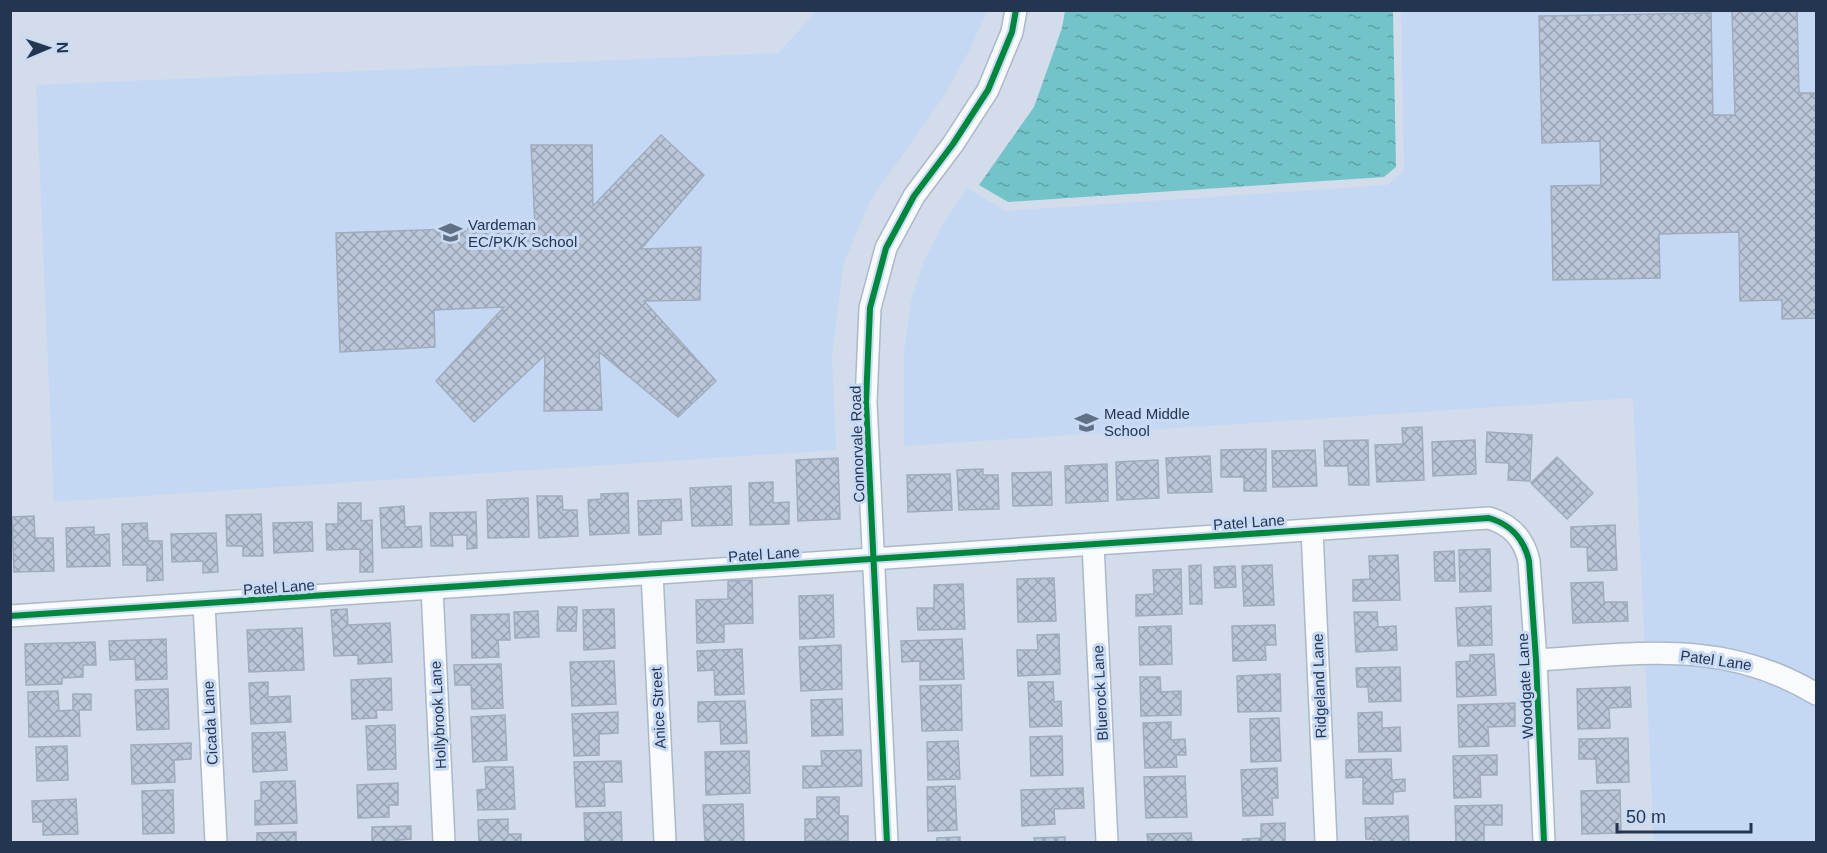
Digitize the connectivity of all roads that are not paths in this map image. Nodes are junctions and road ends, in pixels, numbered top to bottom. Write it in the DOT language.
graph roads {
  1 [pos="1016,10"];
  2 [pos="1312,530"];
  3 [pos="1515,532"];
  4 [pos="1093,544"];
  5 [pos="874,559"];
  6 [pos="652,573"];
  7 [pos="432,588"];
  8 [pos="204,604"];
  9 [pos="10,616"];
  10 [pos="1536,660"];
  11 [pos="1816,694"];
  12 [pos="216,843"];
  13 [pos="444,843"];
  14 [pos="665,843"];
  15 [pos="887,843"];
  16 [pos="1107,843"];
  17 [pos="1326,843"];
  18 [pos="1544,843"];
  1 -- 5 [label="street, Connorvale Road"];
  2 -- 3 [label="street, Patel Lane"];
  2 -- 4 [label="street, Patel Lane"];
  2 -- 17 [label="street, Ridgeland Lane"];
  3 -- 10 [label="street, Woodgate Lane"];
  4 -- 5 [label="street, Patel Lane"];
  4 -- 16 [label="street, Bluerock Lane"];
  5 -- 6 [label="street, Patel Lane"];
  5 -- 15 [label="street, Connorvale Road"];
  6 -- 7 [label="street, Patel Lane"];
  6 -- 14 [label="street, Anice Street"];
  7 -- 8 [label="street, Patel Lane"];
  7 -- 13 [label="street, Hollybrook Lane"];
  8 -- 9 [label="street, Patel Lane"];
  8 -- 12 [label="street, Cicada Lane"];
  10 -- 11 [label="street, Patel Lane"];
  10 -- 18 [label="street, Woodgate Lane"];
}
